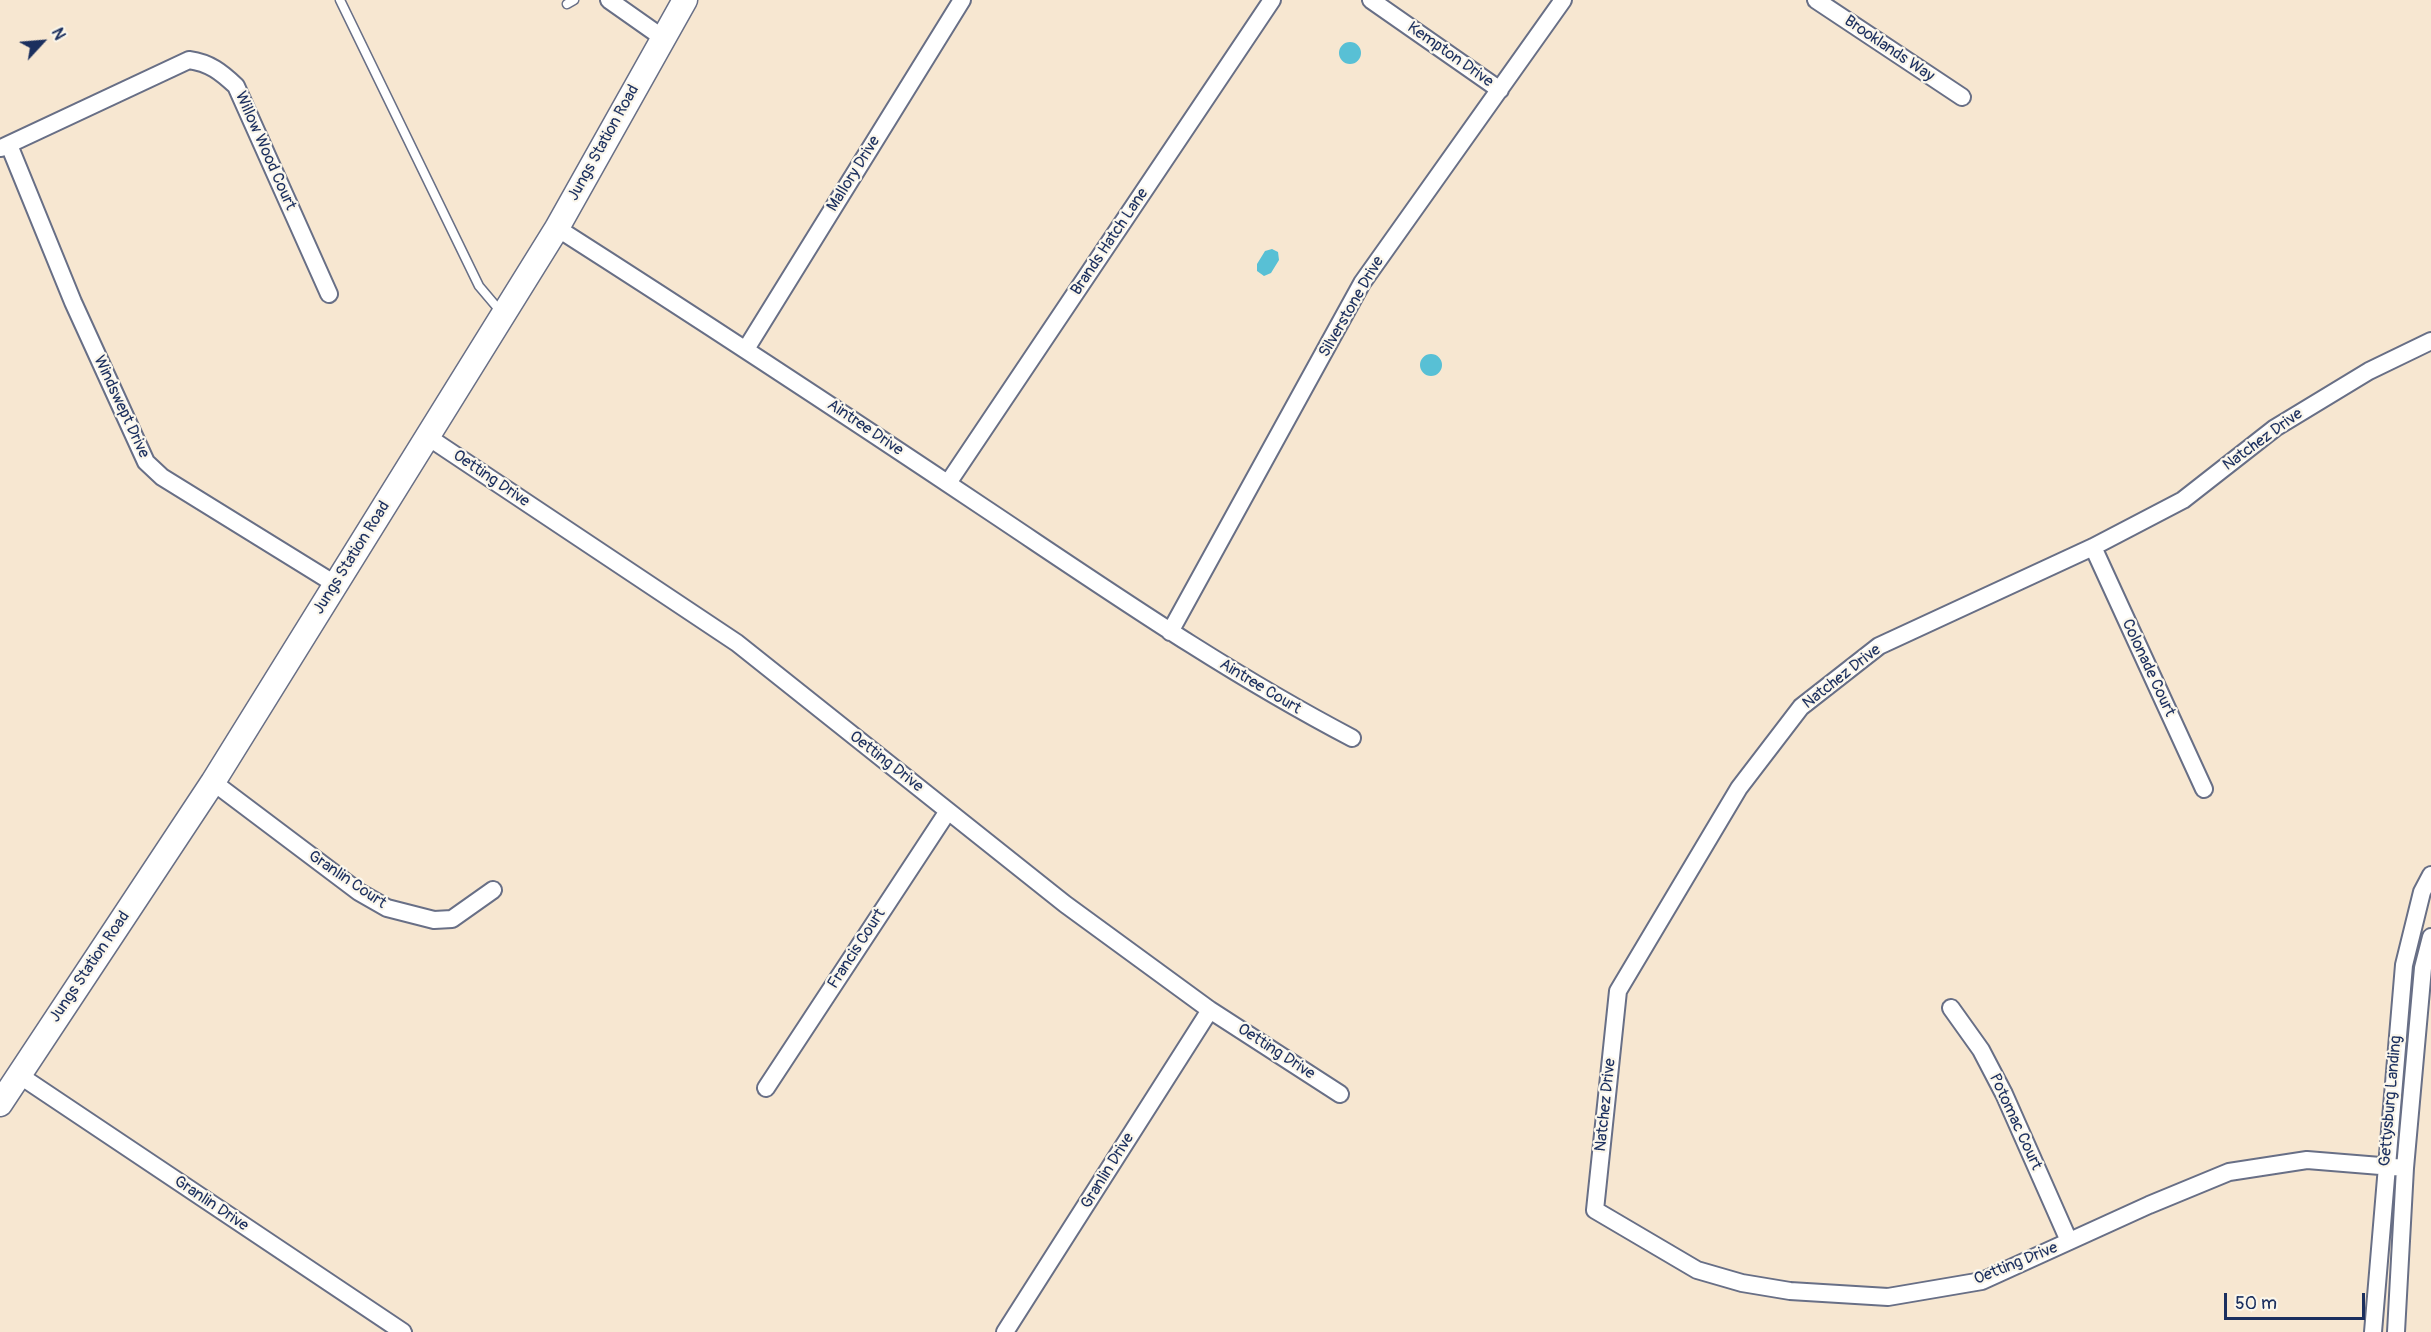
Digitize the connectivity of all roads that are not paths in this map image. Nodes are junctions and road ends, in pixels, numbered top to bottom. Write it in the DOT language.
graph roads {
  1 [pos="340,0"];
  2 [pos="609,0"];
  3 [pos="684,0"];
  4 [pos="962,0"];
  5 [pos="1272,0"];
  6 [pos="1371,0"];
  7 [pos="1563,0"];
  8 [pos="1816,0"];
  9 [pos="663,38"];
  10 [pos="1500,90"];
  11 [pos="1962,97"];
  12 [pos="4,147"];
  13 [pos="557,228"];
  14 [pos="329,294"];
  15 [pos="503,314"];
  16 [pos="2431,341"];
  17 [pos="746,349"];
  18 [pos="428,437"];
  19 [pos="948,483"];
  20 [pos="2092,547"];
  21 [pos="335,584"];
  22 [pos="1170,632"];
  23 [pos="1352,738"];
  24 [pos="213,782"];
  25 [pos="2204,789"];
  26 [pos="948,811"];
  27 [pos="2431,875"];
  28 [pos="493,890"];
  29 [pos="2431,937"];
  30 [pos="1951,1008"];
  31 [pos="1210,1010"];
  32 [pos="19,1075"];
  33 [pos="766,1088"];
  34 [pos="1340,1094"];
  35 [pos="0,1104"];
  36 [pos="2385,1166"];
  37 [pos="2404,1168"];
  38 [pos="1594,1210"];
  39 [pos="2069,1241"];
  40 [pos="403,1332"];
  41 [pos="1005,1332"];
  42 [pos="2373,1332"];
  43 [pos="2396,1332"];
  1 -- 15 [label="lane"];
  2 -- 9 [label="street"];
  3 -- 9 [label="main road, Jungs Station Road"];
  4 -- 17 [label="street, Mallory Drive"];
  5 -- 19 [label="street, Brands Hatch Lane"];
  6 -- 10 [label="street, Kempton Drive"];
  7 -- 10 [label="street, Silverstone Drive"];
  8 -- 11 [label="street, Brooklands Way"];
  9 -- 13 [label="main road, Jungs Station Road"];
  10 -- 22 [label="street, Silverstone Drive"];
  12 -- 14 [label="street, Willow Wood Court"];
  12 -- 21 [label="street, Windswept Drive"];
  13 -- 15 [label="main road, Jungs Station Road"];
  13 -- 17 [label="street, Aintree Drive"];
  15 -- 18 [label="main road, Jungs Station Road"];
  16 -- 20 [label="street, Natchez Drive"];
  17 -- 19 [label="street, Aintree Drive"];
  18 -- 21 [label="main road, Jungs Station Road"];
  18 -- 26 [label="street, Oetting Drive"];
  19 -- 22 [label="street, Aintree Drive"];
  20 -- 25 [label="street, Colonade Court"];
  20 -- 38 [label="street, Natchez Drive"];
  21 -- 24 [label="main road, Jungs Station Road"];
  22 -- 23 [label="street, Aintree Court"];
  24 -- 28 [label="street, Granlin Court"];
  24 -- 32 [label="main road, Jungs Station Road"];
  26 -- 31 [label="street, Oetting Drive"];
  26 -- 33 [label="street, Francis Court"];
  27 -- 36 [label="street, Gettysburg Landing"];
  29 -- 37 [label="street, Gettysburg Landing"];
  30 -- 39 [label="street, Potomac Court"];
  31 -- 34 [label="street, Oetting Drive"];
  31 -- 41 [label="street, Granlin Drive"];
  32 -- 35 [label="main road, Jungs Station Road"];
  32 -- 40 [label="street, Granlin Drive"];
  36 -- 37 [label="street, Oetting Drive"];
  36 -- 39 [label="street, Oetting Drive"];
  36 -- 42 [label="street, Gettysburg Landing"];
  37 -- 43 [label="street, Gettysburg Landing"];
  38 -- 39 [label="street, Oetting Drive"];
}
